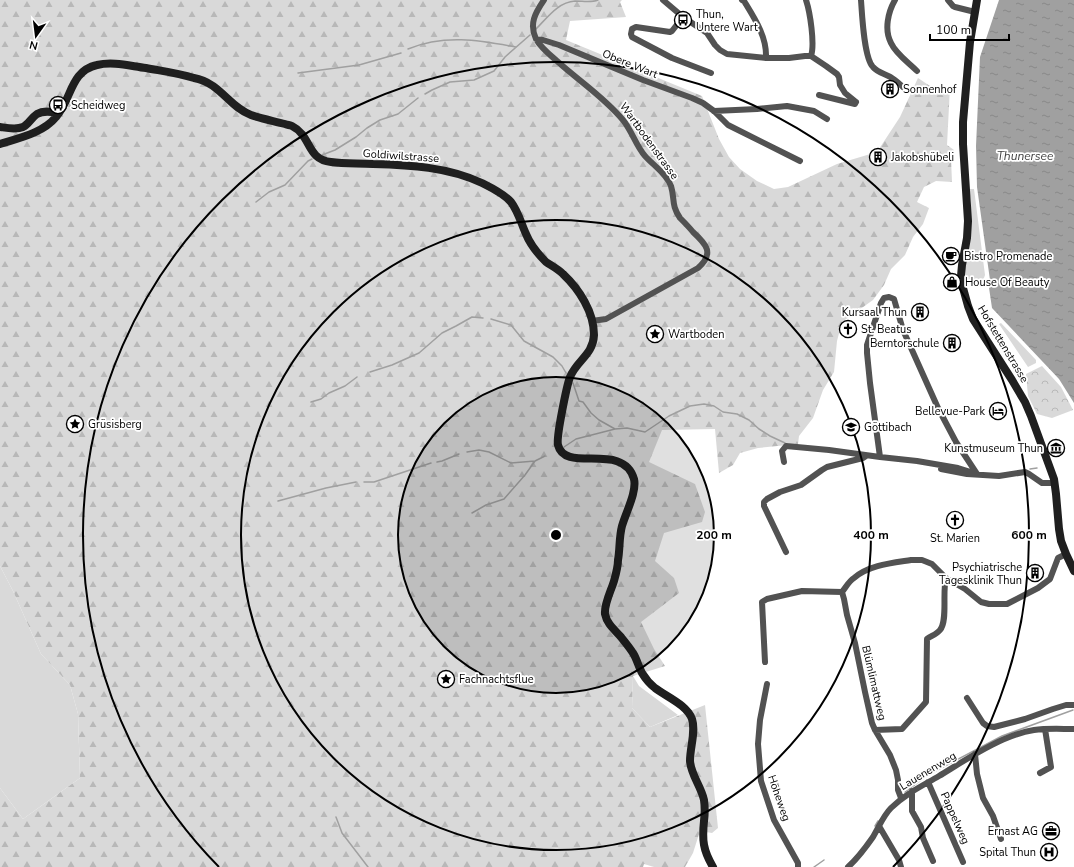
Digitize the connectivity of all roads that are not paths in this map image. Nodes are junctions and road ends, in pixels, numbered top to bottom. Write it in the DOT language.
graph roads {
  1 [pos="544,0"];
  2 [pos="663,0"];
  3 [pos="742,0"];
  4 [pos="806,0"];
  5 [pos="861,0"];
  6 [pos="895,0"];
  7 [pos="948,0"];
  8 [pos="977,0"];
  9 [pos="975,12"];
  10 [pos="683,17"];
  11 [pos="536,39"];
  12 [pos="811,56"];
  13 [pos="766,58"];
  14 [pos="917,71"];
  15 [pos="710,73"];
  16 [pos="906,90"];
  17 [pos="819,95"];
  18 [pos="714,111"];
  19 [pos="59,113"];
  20 [pos="827,119"];
  21 [pos="0,127"];
  22 [pos="0,144"];
  23 [pos="800,161"];
  24 [pos="592,322"];
  25 [pos="867,456"];
  26 [pos="880,457"];
  27 [pos="834,458"];
  28 [pos="784,462"];
  29 [pos="976,474"];
  30 [pos="1055,483"];
  31 [pos="786,552"];
  32 [pos="1066,554"];
  33 [pos="1074,571"];
  34 [pos="946,578"];
  35 [pos="842,592"];
  36 [pos="765,662"];
  37 [pos="766,684"];
  38 [pos="967,698"];
  39 [pos="1074,705"];
  40 [pos="1045,729"];
  41 [pos="1074,729"];
  42 [pos="875,730"];
  43 [pos="976,754"];
  44 [pos="1040,773"];
  45 [pos="928,782"];
  46 [pos="912,791"];
  47 [pos="901,798"];
  48 [pos="879,826"];
  49 [pos="1001,839"];
  50 [pos="933,861"];
  51 [pos="963,862"];
  52 [pos="713,867"];
  53 [pos="798,867"];
  54 [pos="848,867"];
  55 [pos="901,867"];
  1 -- 11 [label="street"];
  2 -- 10 [label="street"];
  3 -- 13 [label="street"];
  4 -- 12 [label="street"];
  5 -- 16 [label="street"];
  6 -- 14 [label="street"];
  7 -- 9 [label="street"];
  8 -- 9 [label="street, Hofstettenstrasse"];
  9 -- 30 [label="street, Hofstettenstrasse"];
  10 -- 13 [label="street"];
  10 -- 15 [label="street"];
  11 -- 18 [label="street, Obere Wart"];
  11 -- 24 [label="street, Wartbodenstrasse"];
  12 -- 13 [label="street"];
  12 -- 17 [label="street"];
  18 -- 20 [label="street"];
  18 -- 23 [label="street, Obere Wart"];
  19 -- 21 [label="street"];
  19 -- 22 [label="street, Goldiwilstrasse"];
  19 -- 24 [label="street, Goldiwilstrasse"];
  24 -- 52 [label="street, Goldiwilstrasse"];
  25 -- 26 [label="street"];
  25 -- 27 [label="street"];
  25 -- 27 [label="street"];
  26 -- 29 [label="street"];
  26 -- 29 [label="street"];
  27 -- 28 [label="street"];
  27 -- 31 [label="street"];
  29 -- 30 [label="street"];
  30 -- 32 [label="street, Hofstettenstrasse"];
  32 -- 33 [label="street, Hofstettenstrasse"];
  32 -- 34 [label="street"];
  34 -- 35 [label="street"];
  34 -- 42 [label="street"];
  35 -- 36 [label="street"];
  35 -- 42 [label="street, Blümlimattweg"];
  37 -- 53 [label="street, Höheweg"];
  38 -- 39 [label="street"];
  40 -- 41 [label="street, Lauenenweg"];
  40 -- 43 [label="street, Lauenenweg"];
  40 -- 44 [label="street"];
  42 -- 47 [label="street, Blümlimattweg"];
  43 -- 45 [label="street, Lauenenweg"];
  43 -- 49 [label="street"];
  45 -- 46 [label="street, Lauenenweg"];
  45 -- 51 [label="street, Pappelweg"];
  46 -- 47 [label="street, Lauenenweg"];
  46 -- 50 [label="street"];
  47 -- 48 [label="street, Lauenenweg"];
  48 -- 54 [label="street, Lauenenweg"];
  48 -- 55 [label="street"];
}
